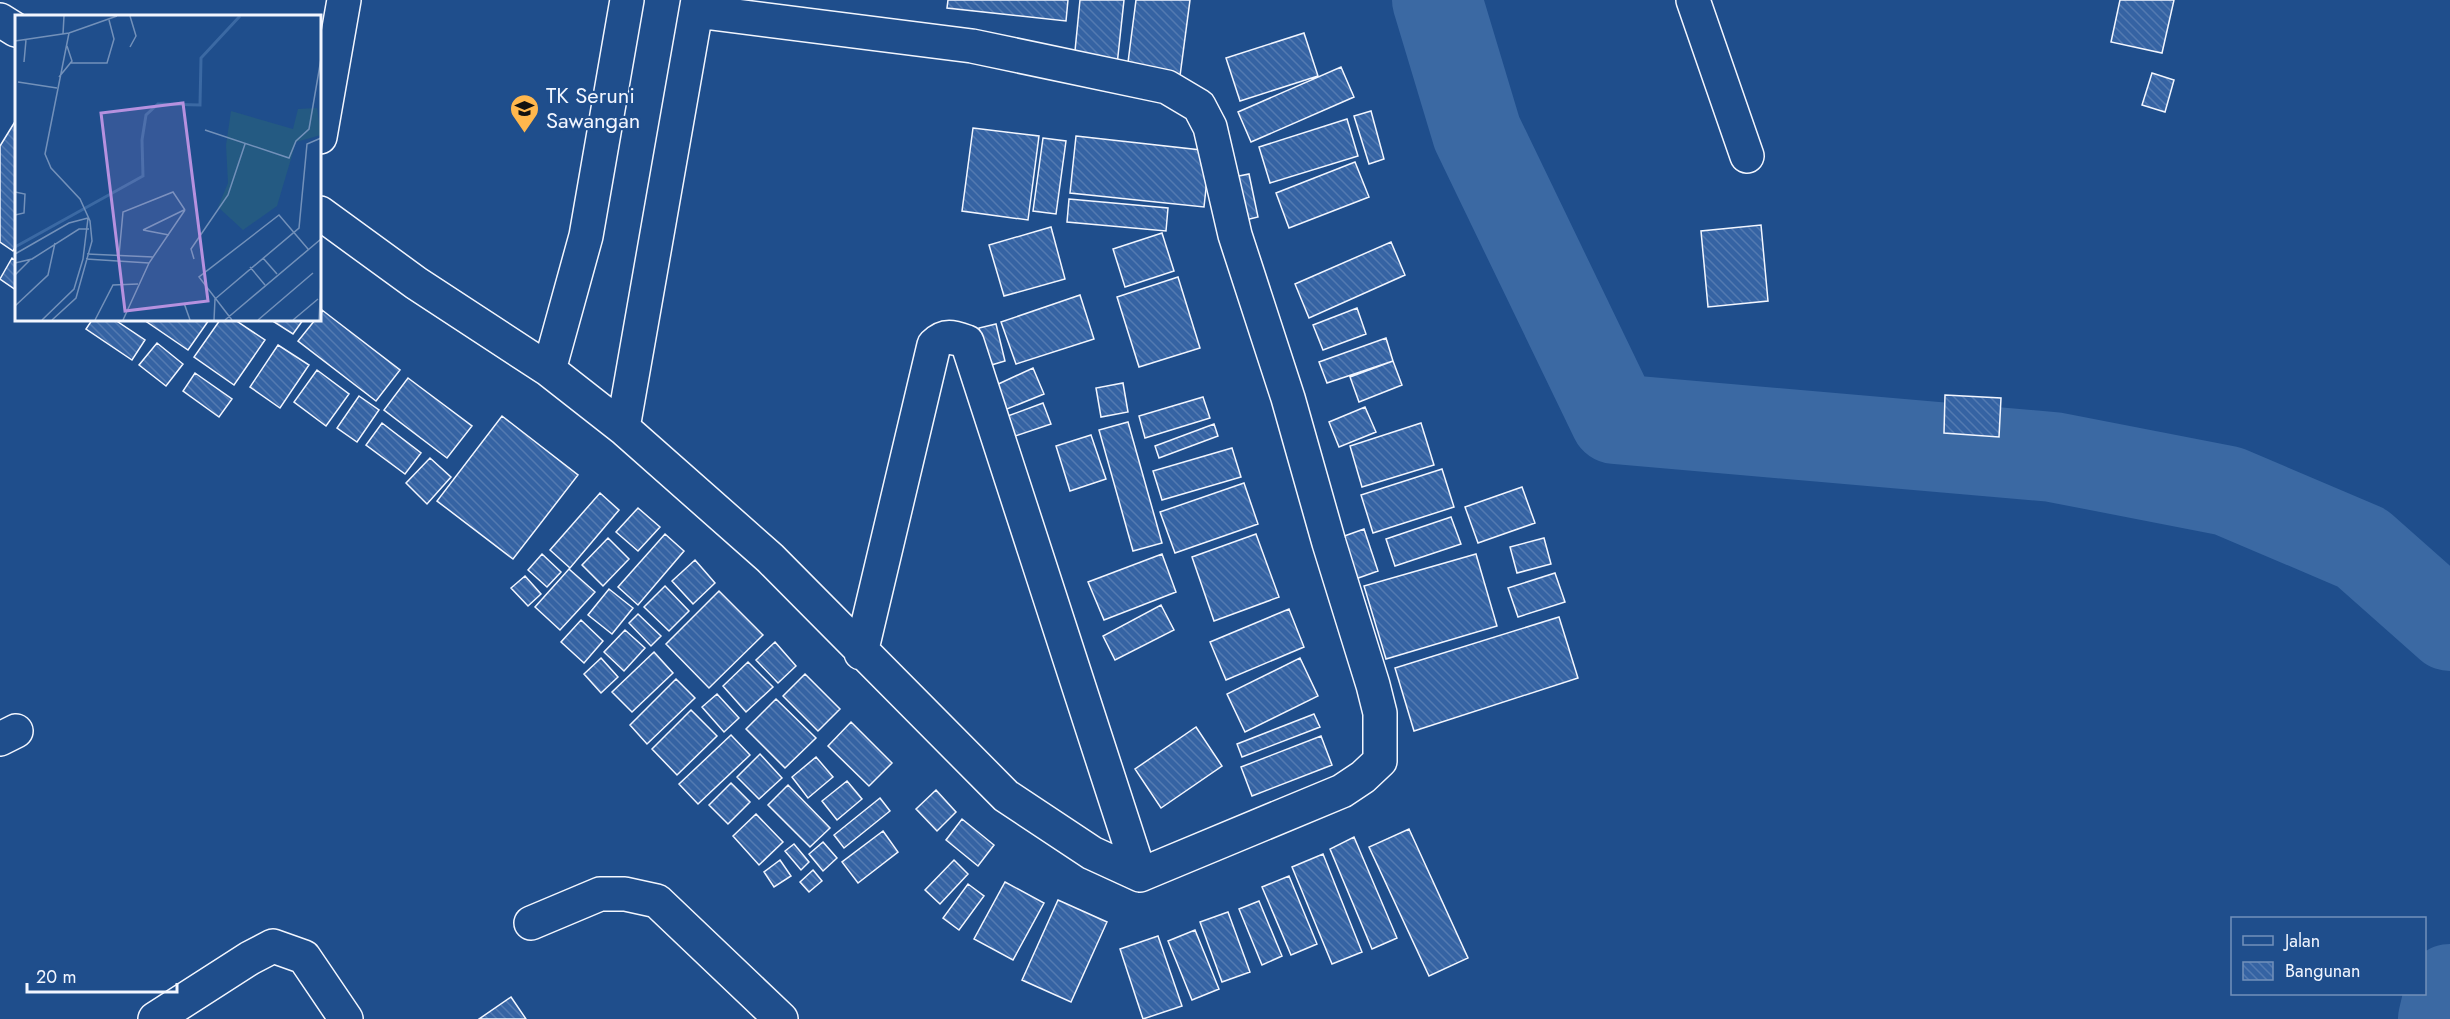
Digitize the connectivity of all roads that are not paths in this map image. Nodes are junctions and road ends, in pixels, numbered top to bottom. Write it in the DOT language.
graph roads {
  1 [pos="344,0"];
  2 [pos="627,0"];
  3 [pos="1693,0"];
  4 [pos="697,5"];
  5 [pos="0,20"];
  6 [pos="15,29"];
  7 [pos="321,131"];
  8 [pos="1747,156"];
  9 [pos="321,214"];
  10 [pos="549,370"];
  11 [pos="623,428"];
  12 [pos="861,653"];
  13 [pos="1140,875"];
  14 [pos="531,923"];
  15 [pos="156,1019"];
  16 [pos="346,1019"];
  17 [pos="781,1019"];
  1 -- 7 [label="street"];
  2 -- 10 [label="street"];
  3 -- 8 [label="street"];
  4 -- 11 [label="street"];
  4 -- 13 [label="street"];
  5 -- 6 [label="street"];
  9 -- 10 [label="street"];
  10 -- 11 [label="street"];
  11 -- 12 [label="street"];
  12 -- 13 [label="street"];
  12 -- 13 [label="street"];
  14 -- 17 [label="street"];
  15 -- 16 [label="street"];
}
